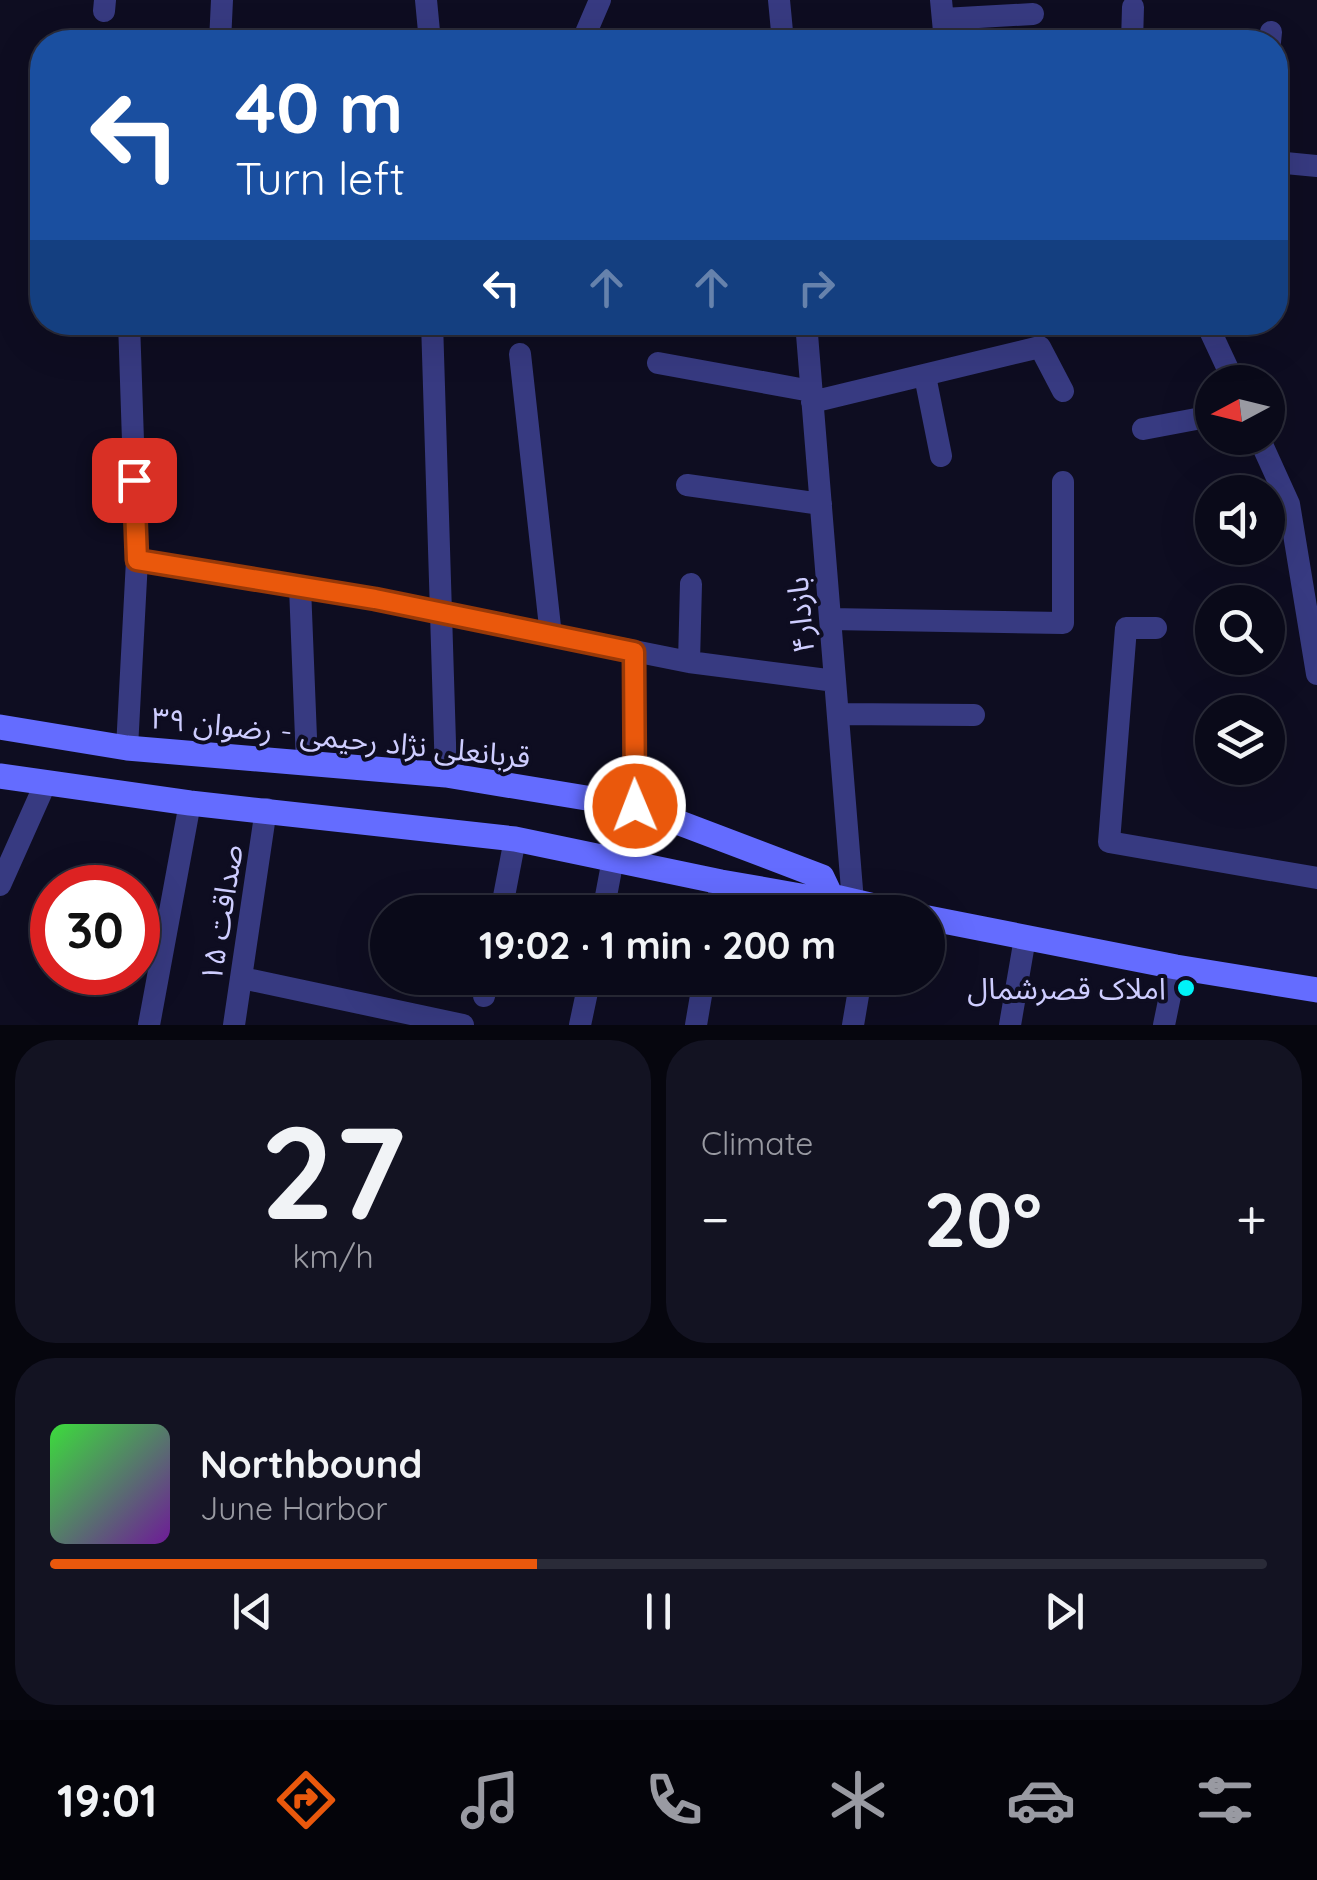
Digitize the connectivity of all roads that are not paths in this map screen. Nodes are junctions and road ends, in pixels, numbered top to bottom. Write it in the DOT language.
graph roads {
  1 [pos="222,0"];
  2 [pos="426,0"];
  3 [pos="600,0"];
  4 [pos="779,0"];
  5 [pos="1133,6"];
  6 [pos="1033,14"];
  7 [pos="943,21"];
  8 [pos="221,30"];
  9 [pos="429,30"];
  10 [pos="587,30"];
  11 [pos="782,30"];
  12 [pos="1132,30"];
  13 [pos="1288,163"];
  14 [pos="1317,166"];
  15 [pos="129,335"];
  16 [pos="432,335"];
  17 [pos="807,335"];
  18 [pos="1212,335"];
  19 [pos="520,354"];
  20 [pos="658,363"];
  21 [pos="1226,365"];
  22 [pos="925,376"];
  23 [pos="1062,391"];
  24 [pos="812,397"];
  25 [pos="1195,419"];
  26 [pos="1143,428"];
  27 [pos="1267,455"];
  28 [pos="941,456"];
  29 [pos="1063,482"];
  30 [pos="688,485"];
  31 [pos="820,504"];
  32 [pos="137,560"];
  33 [pos="691,584"];
  34 [pos="300,587"];
  35 [pos="440,613"];
  36 [pos="830,619"];
  37 [pos="1156,628"];
  38 [pos="551,636"];
  39 [pos="634,652"];
  40 [pos="689,662"];
  41 [pos="1317,674"];
  42 [pos="835,681"];
  43 [pos="838,714"];
  44 [pos="974,714"];
  45 [pos="0,727"];
  46 [pos="127,748"];
  47 [pos="308,763"];
  48 [pos="446,774"];
  49 [pos="0,776"];
  50 [pos="46,782"];
  51 [pos="190,802"];
  52 [pos="635,806"];
  53 [pos="266,809"];
  54 [pos="515,839"];
  55 [pos="613,860"];
  56 [pos="1317,878"];
  57 [pos="721,882"];
  58 [pos="0,885"];
  59 [pos="503,895"];
  60 [pos="606,895"];
  61 [pos="719,895"];
  62 [pos="795,895"];
  63 [pos="846,895"];
  64 [pos="857,895"];
  65 [pos="945,922"];
  66 [pos="1025,938"];
  67 [pos="1176,967"];
  68 [pos="242,978"];
  69 [pos="1317,990"];
  70 [pos="586,995"];
  71 [pos="701,995"];
  72 [pos="858,995"];
  73 [pos="149,1025"];
  74 [pos="234,1025"];
  75 [pos="464,1025"];
  76 [pos="580,1025"];
  77 [pos="696,1025"];
  78 [pos="853,1025"];
  79 [pos="1010,1025"];
  80 [pos="1164,1025"];
  1 -- 8 [label="street"];
  2 -- 9 [label="street"];
  3 -- 10 [label="street"];
  4 -- 11 [label="street"];
  5 -- 12 [label="street"];
  6 -- 7 [label="street"];
  13 -- 14 [label="street"];
  15 -- 32 [label="street"];
  16 -- 35 [label="street"];
  17 -- 24 [label="street, بازدار۴"];
  18 -- 21 [label="street"];
  19 -- 38 [label="street"];
  20 -- 24 [label="street"];
  22 -- 23 [label="street"];
  22 -- 24 [label="street"];
  22 -- 28 [label="street"];
  24 -- 31 [label="street, بازدار۴"];
  25 -- 26 [label="street"];
  27 -- 41 [label="street"];
  29 -- 36 [label="street"];
  30 -- 31 [label="street"];
  31 -- 36 [label="street, بازدار۴"];
  32 -- 34 [label="street"];
  32 -- 46 [label="street"];
  33 -- 40 [label="street"];
  34 -- 35 [label="street"];
  34 -- 47 [label="street"];
  35 -- 38 [label="street"];
  35 -- 48 [label="street"];
  36 -- 42 [label="street, بازدار۴"];
  37 -- 56 [label="street"];
  38 -- 39 [label="street"];
  39 -- 40 [label="street"];
  39 -- 52 [label="street"];
  40 -- 42 [label="street"];
  42 -- 43 [label="street, بازدار۴"];
  43 -- 44 [label="street"];
  43 -- 64 [label="street, بازدار۴"];
  45 -- 46 [label="main road, قربانعلی نژاد رحیمی - رضوان ۳۹"];
  46 -- 47 [label="main road, قربانعلی نژاد رحیمی - رضوان ۳۹"];
  47 -- 48 [label="main road, قربانعلی نژاد رحیمی - رضوان ۳۹"];
  48 -- 52 [label="main road, قربانعلی نژاد رحیمی - رضوان ۳۹"];
  49 -- 50 [label="main road, قربانعلی نژاد رحیمی - رضوان ۳۹"];
  50 -- 51 [label="main road, قربانعلی نژاد رحیمی - رضوان ۳۹"];
  50 -- 58 [label="street"];
  51 -- 53 [label="main road, قربانعلی نژاد رحیمی - رضوان ۳۹"];
  51 -- 73 [label="street"];
  52 -- 63 [label="main road, قربانعلی نژاد رحیمی - رضوان ۳۹"];
  53 -- 54 [label="main road, قربانعلی نژاد رحیمی - رضوان ۳۹"];
  53 -- 68 [label="street, صداقت ۱۵"];
  54 -- 55 [label="main road, قربانعلی نژاد رحیمی - رضوان ۳۹"];
  54 -- 59 [label="street"];
  55 -- 57 [label="main road, قربانعلی نژاد رحیمی - رضوان ۳۹"];
  55 -- 60 [label="street"];
  57 -- 61 [label="street"];
  57 -- 62 [label="main road, قربانعلی نژاد رحیمی - رضوان ۳۹"];
  65 -- 66 [label="main road"];
  66 -- 67 [label="main road"];
  66 -- 79 [label="street"];
  67 -- 69 [label="main road"];
  67 -- 80 [label="street"];
  68 -- 74 [label="street, صداقت ۱۵"];
  68 -- 75 [label="street"];
  70 -- 76 [label="street"];
  71 -- 77 [label="street"];
  72 -- 78 [label="street"];
}
